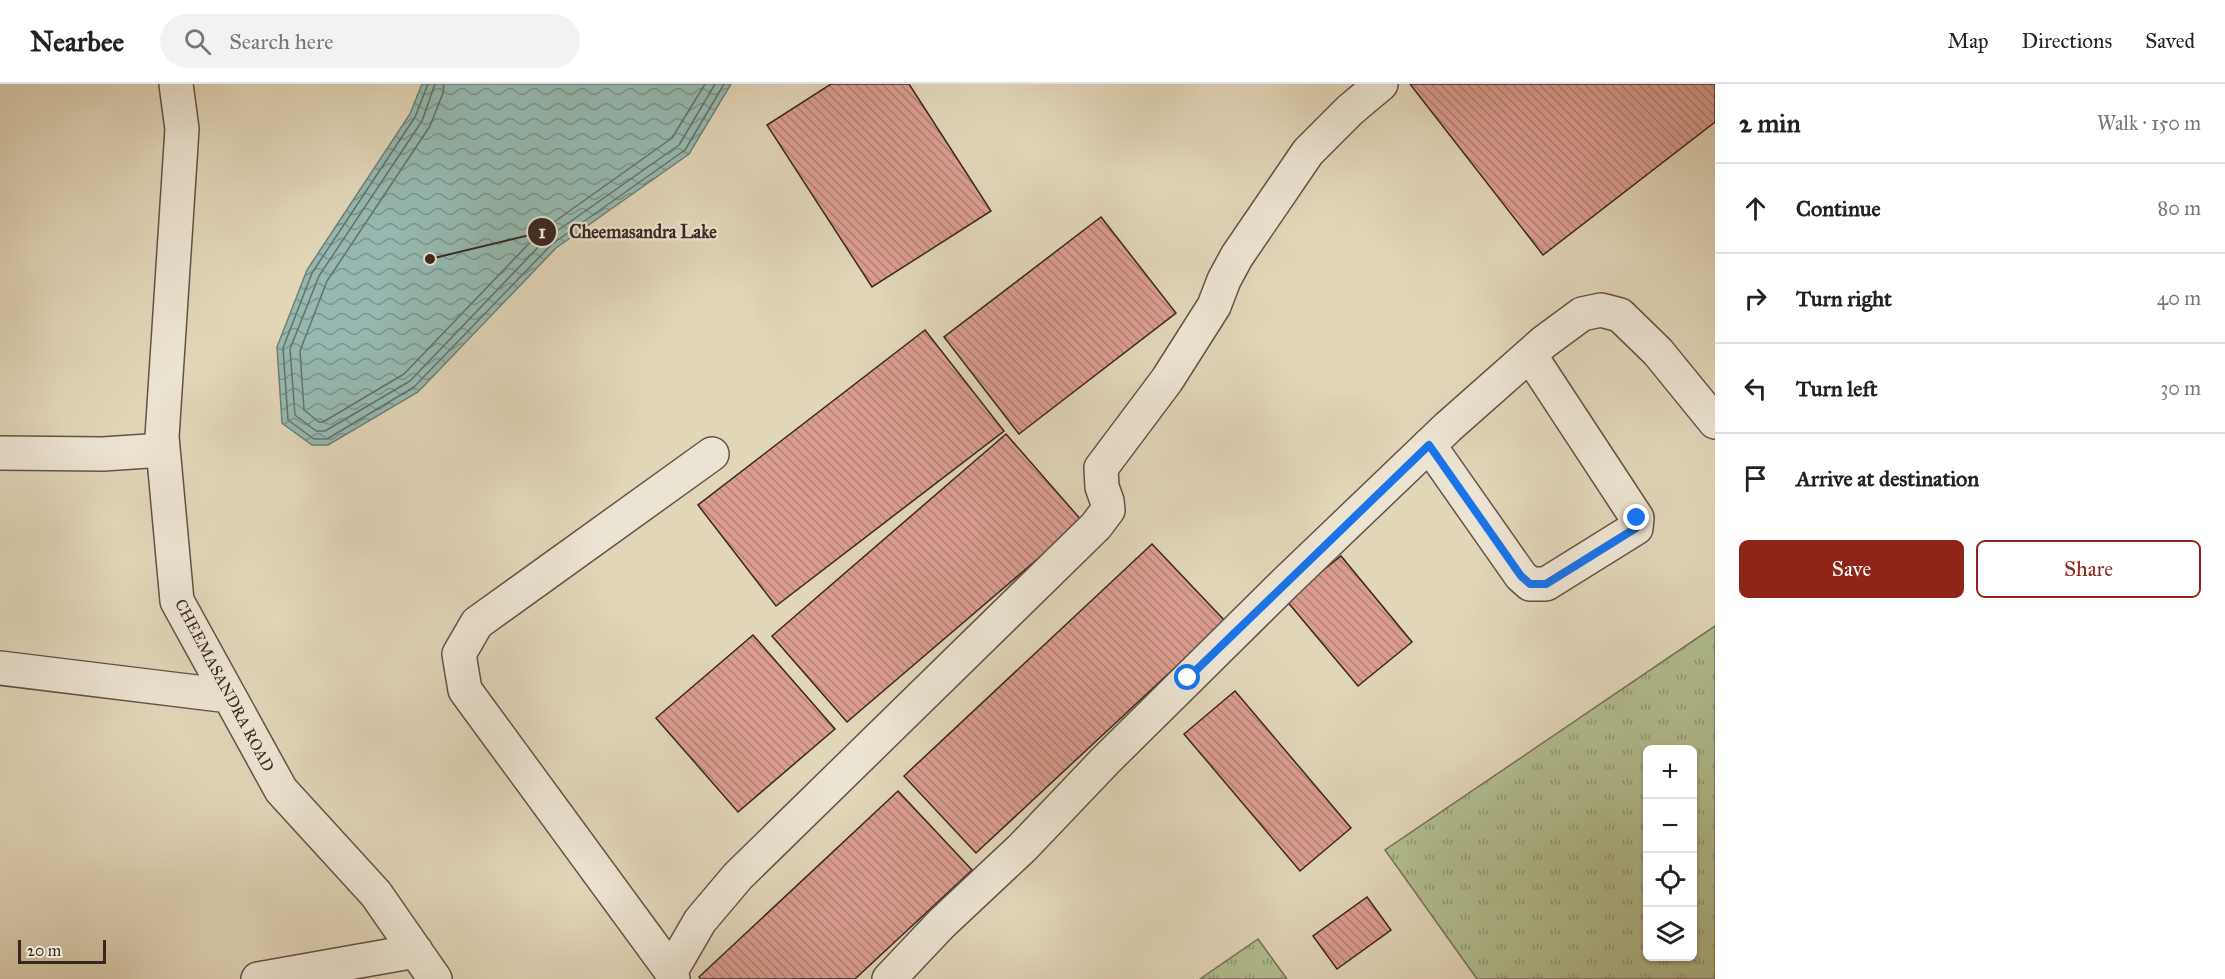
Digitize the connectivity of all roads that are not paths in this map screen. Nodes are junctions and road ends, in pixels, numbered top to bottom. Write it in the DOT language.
graph roads {
  1 [pos="176,84"];
  2 [pos="1381,84"];
  3 [pos="1530,355"];
  4 [pos="1715,422"];
  5 [pos="1429,445"];
  6 [pos="163,450"];
  7 [pos="0,453"];
  8 [pos="712,454"];
  9 [pos="0,668"];
  10 [pos="229,696"];
  11 [pos="416,951"];
  12 [pos="672,975"];
  13 [pos="258,979"];
  14 [pos="435,979"];
  15 [pos="889,979"];
  1 -- 6 [label="street, CHEEMASANDRA ROAD"];
  2 -- 12 [label="street"];
  3 -- 4 [label="street"];
  3 -- 5 [label="street"];
  3 -- 5 [label="street"];
  5 -- 15 [label="street"];
  6 -- 7 [label="street"];
  6 -- 10 [label="street, CHEEMASANDRA ROAD"];
  8 -- 12 [label="street"];
  9 -- 10 [label="street"];
  10 -- 11 [label="street, CHEEMASANDRA ROAD"];
  11 -- 13 [label="street"];
  11 -- 14 [label="street, CHEEMASANDRA ROAD"];
}
